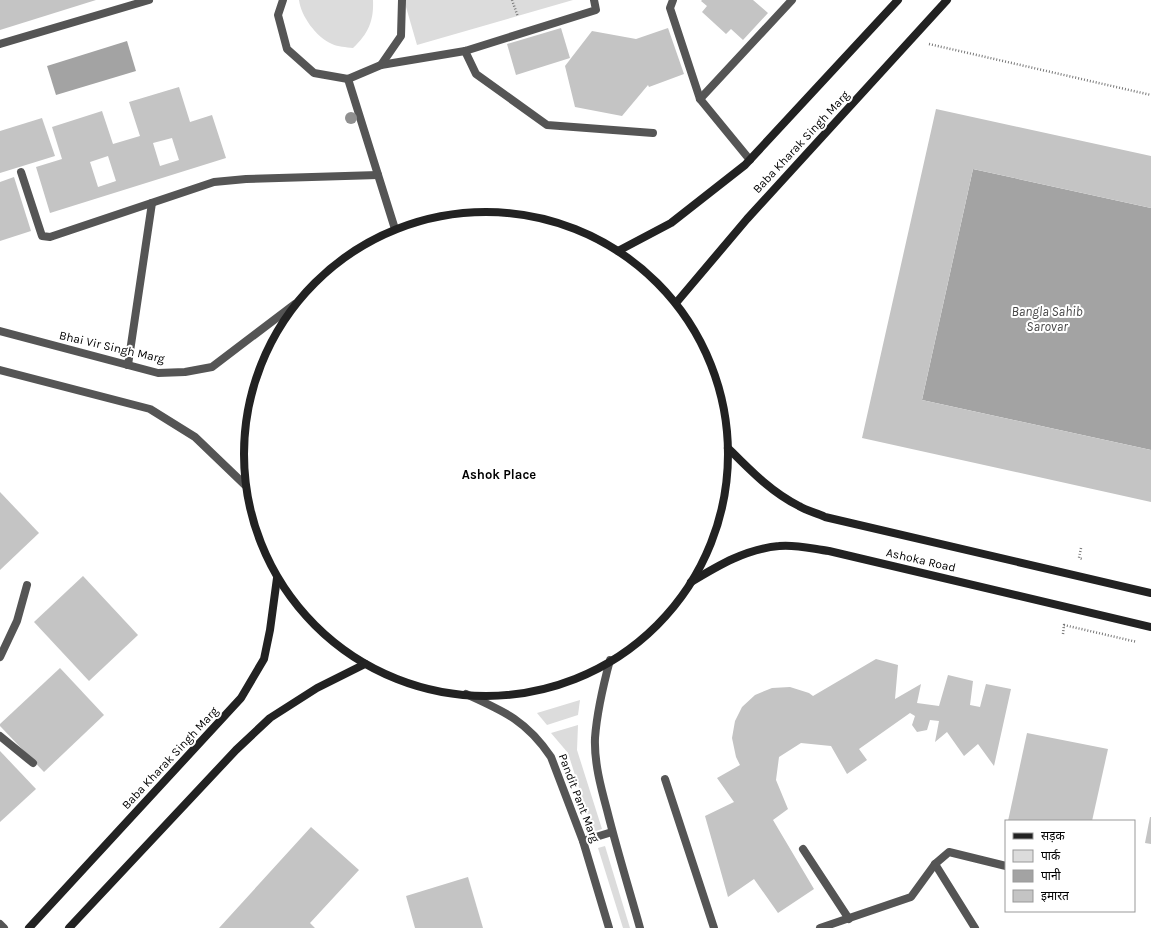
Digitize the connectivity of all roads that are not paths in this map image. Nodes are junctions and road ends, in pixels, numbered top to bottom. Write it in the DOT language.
graph roads {
  1 [pos="148,0"];
  2 [pos="283,0"];
  3 [pos="402,0"];
  4 [pos="594,0"];
  5 [pos="673,0"];
  6 [pos="792,0"];
  7 [pos="898,0"];
  8 [pos="947,0"];
  9 [pos="0,44"];
  10 [pos="465,51"];
  11 [pos="381,65"];
  12 [pos="348,79"];
  13 [pos="700,100"];
  14 [pos="653,133"];
  15 [pos="750,160"];
  16 [pos="21,172"];
  17 [pos="378,175"];
  18 [pos="152,203"];
  19 [pos="395,229"];
  20 [pos="618,251"];
  21 [pos="676,303"];
  22 [pos="295,304"];
  23 [pos="0,331"];
  24 [pos="128,365"];
  25 [pos="0,370"];
  26 [pos="728,448"];
  27 [pos="245,485"];
  28 [pos="277,578"];
  29 [pos="690,582"];
  30 [pos="27,585"];
  31 [pos="1151,593"];
  32 [pos="1151,627"];
  33 [pos="0,657"];
  34 [pos="610,660"];
  35 [pos="365,664"];
  36 [pos="466,694"];
  37 [pos="0,736"];
  38 [pos="33,763"];
  39 [pos="664,779"];
  40 [pos="612,832"];
  41 [pos="583,840"];
  42 [pos="803,850"];
  43 [pos="935,864"];
  44 [pos="1005,866"];
  45 [pos="849,919"];
  46 [pos="0,924"];
  47 [pos="4,928"];
  48 [pos="29,928"];
  49 [pos="69,928"];
  50 [pos="609,928"];
  51 [pos="640,928"];
  52 [pos="714,928"];
  53 [pos="820,928"];
  54 [pos="975,928"];
  1 -- 9 [label="street"];
  2 -- 12 [label="street"];
  3 -- 11 [label="street"];
  4 -- 10 [label="street"];
  5 -- 13 [label="street"];
  6 -- 13 [label="street"];
  7 -- 15 [label="main road, Baba Kharak Singh Marg"];
  8 -- 21 [label="main road, Baba Kharak Singh Marg"];
  10 -- 11 [label="street"];
  10 -- 14 [label="street"];
  11 -- 12 [label="street"];
  12 -- 17 [label="street"];
  13 -- 15 [label="street"];
  15 -- 20 [label="main road, Baba Kharak Singh Marg"];
  16 -- 18 [label="street"];
  17 -- 18 [label="street"];
  17 -- 19 [label="street"];
  18 -- 24 [label="street"];
  19 -- 20 [label="main road"];
  19 -- 22 [label="main road"];
  20 -- 21 [label="main road"];
  21 -- 26 [label="main road"];
  22 -- 24 [label="street, Bhai Vir Singh Marg"];
  22 -- 27 [label="main road"];
  23 -- 24 [label="street, Bhai Vir Singh Marg"];
  25 -- 27 [label="street"];
  26 -- 29 [label="main road"];
  26 -- 31 [label="main road, Ashoka Road"];
  27 -- 28 [label="main road"];
  28 -- 35 [label="main road"];
  28 -- 48 [label="main road, Baba Kharak Singh Marg"];
  29 -- 32 [label="main road, Ashoka Road"];
  29 -- 34 [label="main road"];
  30 -- 33 [label="street"];
  34 -- 36 [label="main road"];
  34 -- 40 [label="street, Pandit Pant Marg"];
  35 -- 36 [label="main road"];
  35 -- 49 [label="main road"];
  36 -- 41 [label="street, Pandit Pant Marg"];
  37 -- 38 [label="street"];
  39 -- 52 [label="street"];
  40 -- 41 [label="street"];
  40 -- 51 [label="street, Pandit Pant Marg"];
  41 -- 50 [label="street, Pandit Pant Marg"];
  42 -- 45 [label="street"];
  43 -- 44 [label="street"];
  43 -- 45 [label="street"];
  43 -- 54 [label="street"];
  45 -- 53 [label="street"];
  46 -- 47 [label="street"];
}
